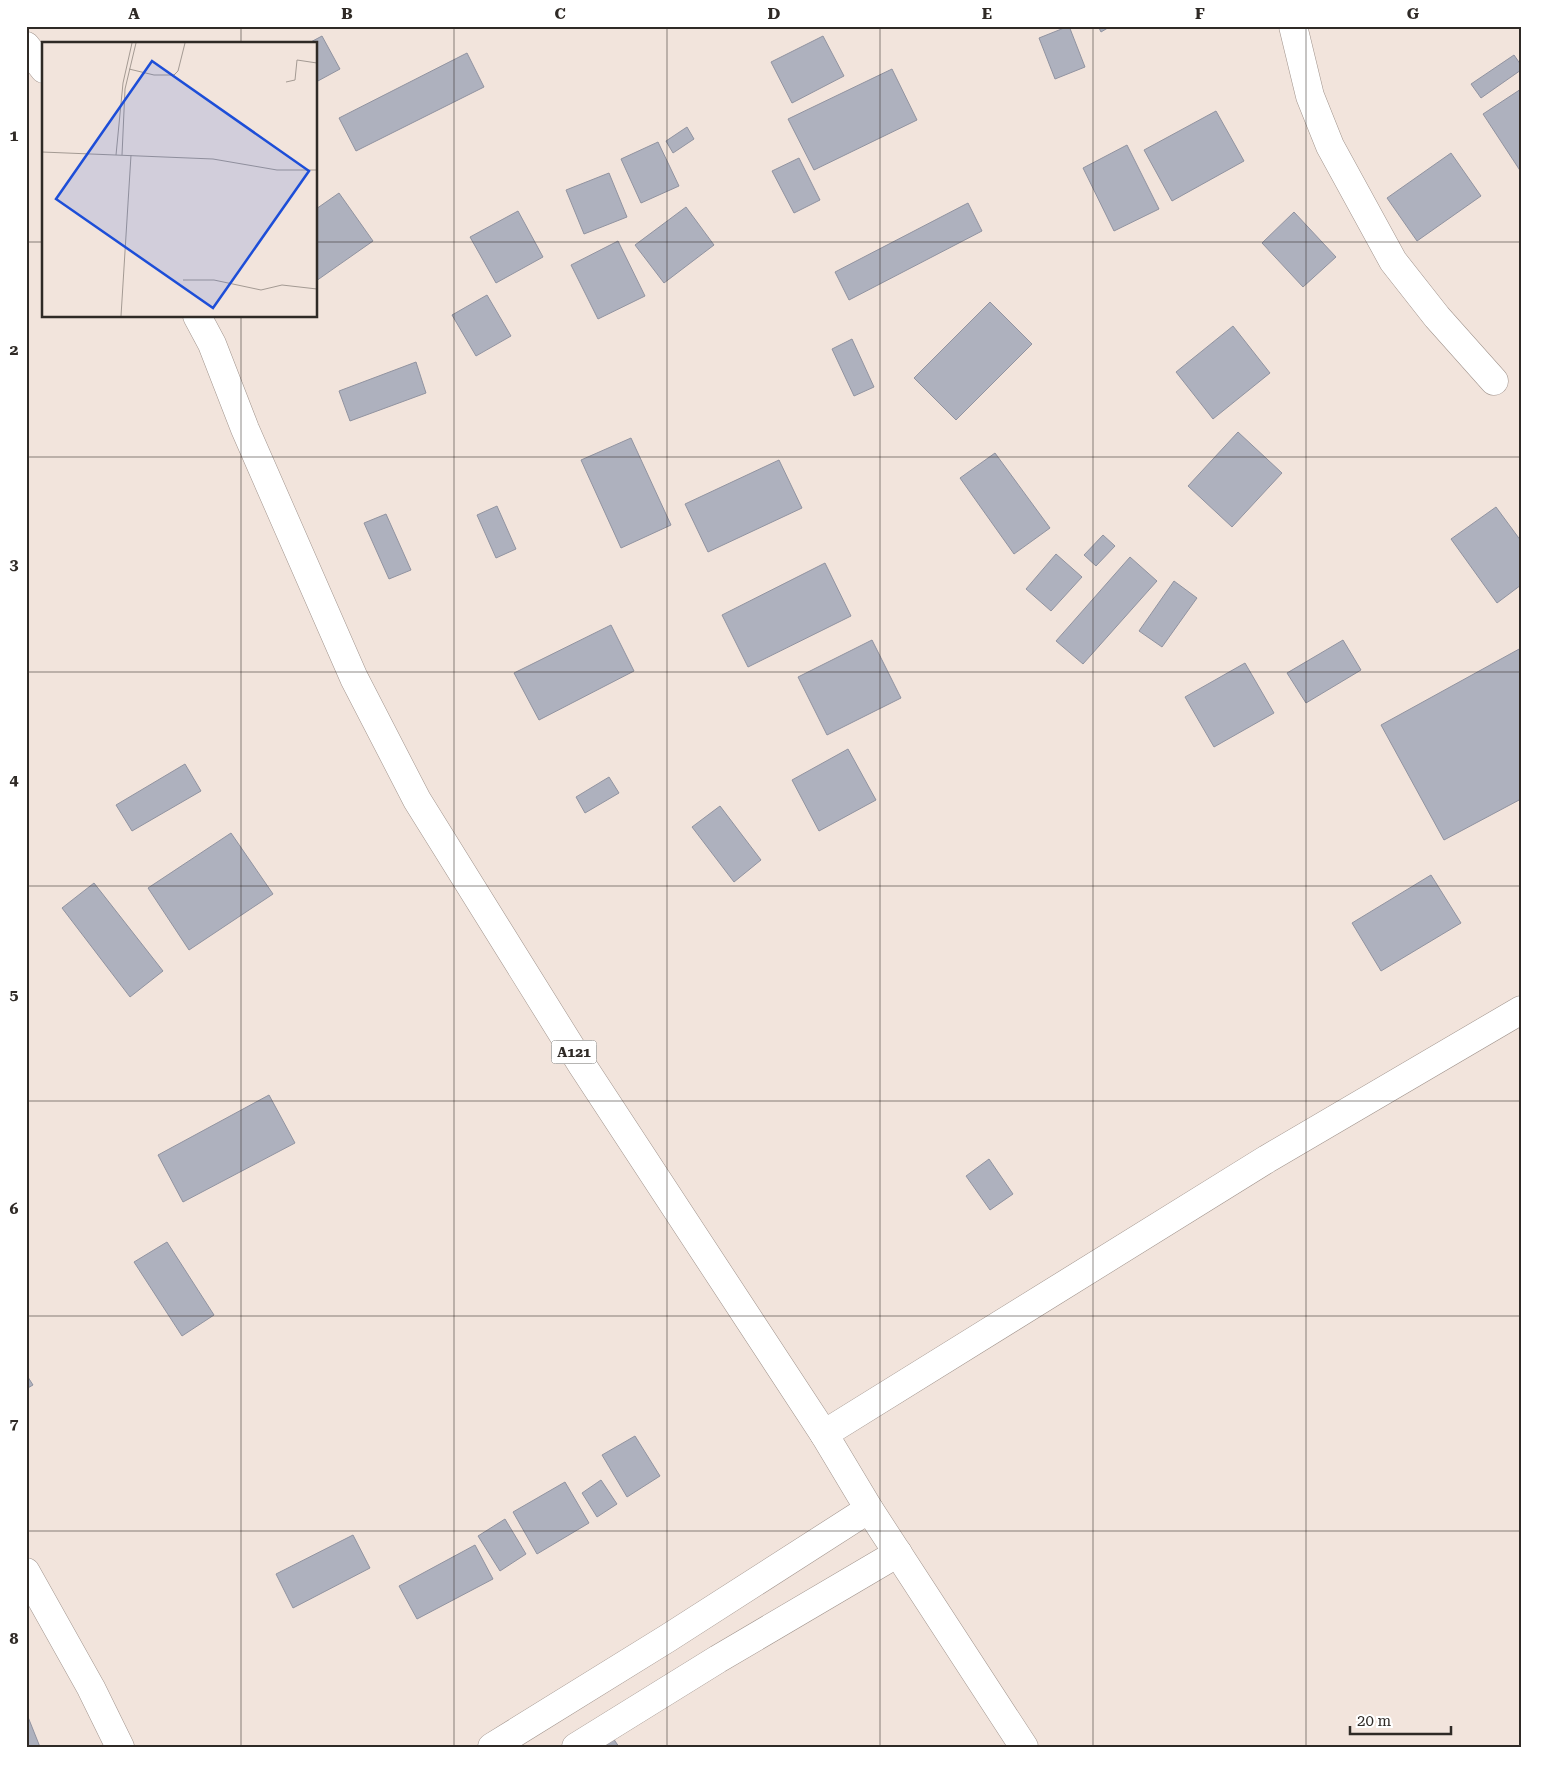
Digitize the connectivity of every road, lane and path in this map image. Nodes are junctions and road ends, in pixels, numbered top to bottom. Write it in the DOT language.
graph roads {
  1 [pos="1293,26"];
  2 [pos="26,46"];
  3 [pos="42,66"];
  4 [pos="198,318"];
  5 [pos="1494,381"];
  6 [pos="1521,1010"];
  7 [pos="824,1434"];
  8 [pos="869,1509"];
  9 [pos="898,1553"];
  10 [pos="26,1572"];
  11 [pos="120,1747"];
  12 [pos="492,1747"];
  13 [pos="576,1747"];
  14 [pos="1024,1747"];
  1 -- 5 [label="street"];
  2 -- 3 [label="street"];
  4 -- 7 [label="street, A121"];
  6 -- 7 [label="street"];
  7 -- 8 [label="street, A121"];
  8 -- 9 [label="street, A121"];
  8 -- 12 [label="street"];
  9 -- 13 [label="street"];
  9 -- 14 [label="street, A121"];
  10 -- 11 [label="street"];
}
